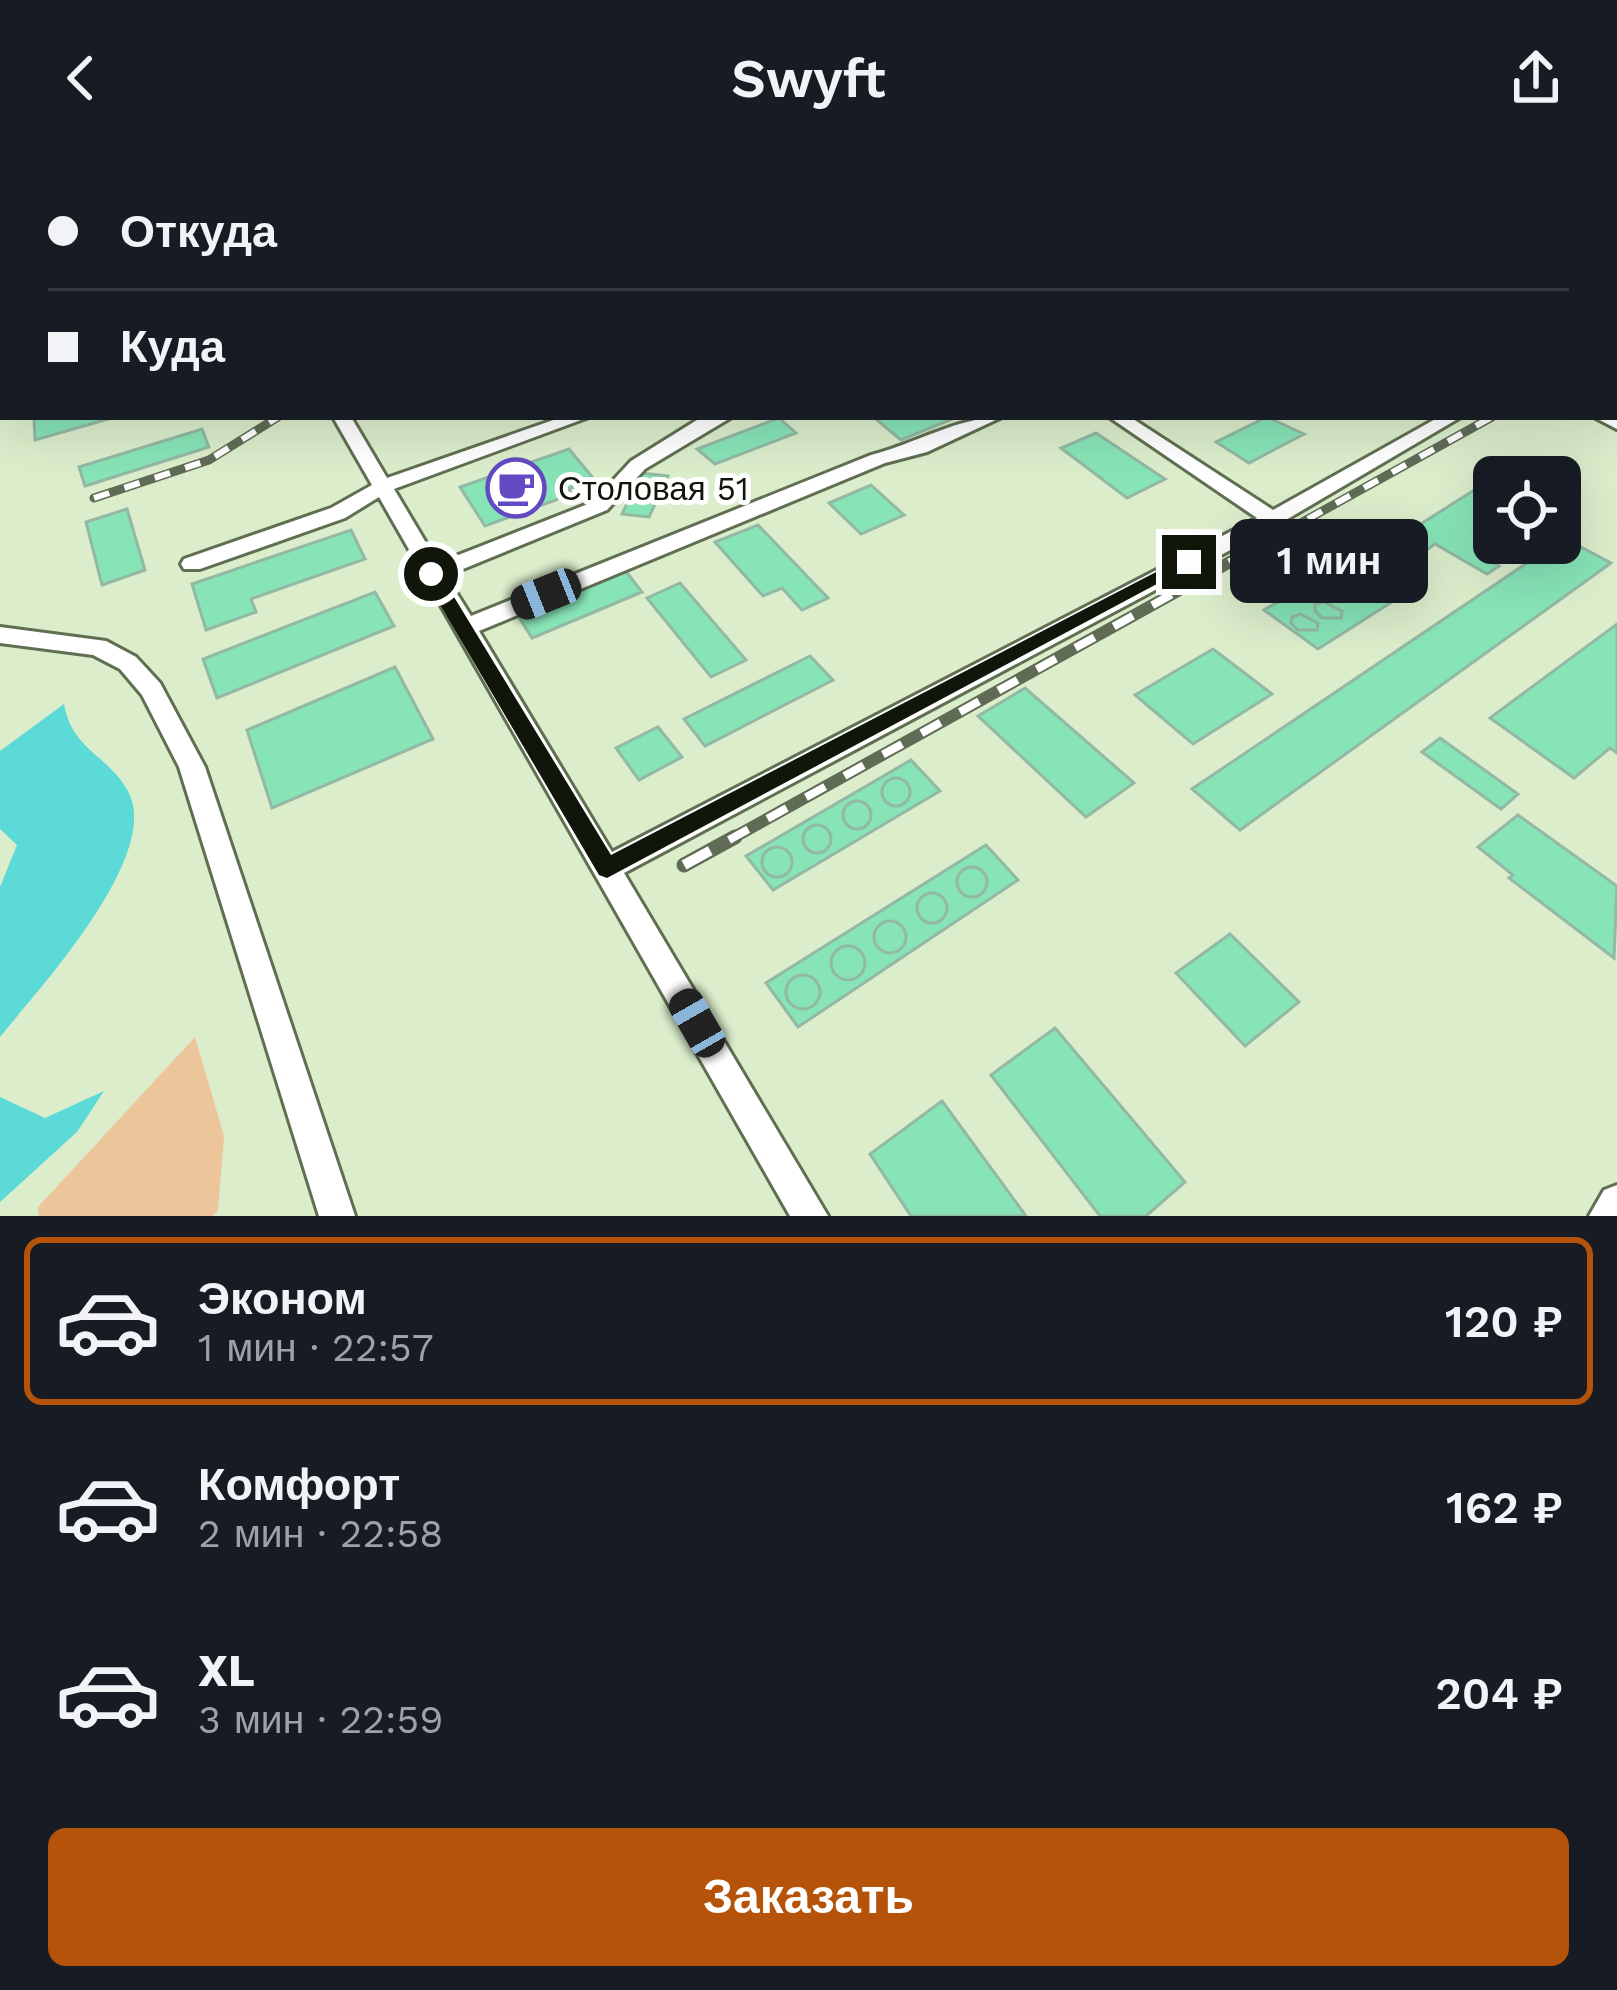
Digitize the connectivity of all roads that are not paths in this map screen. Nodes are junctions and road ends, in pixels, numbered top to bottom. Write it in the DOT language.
graph roads {
  1 [pos="344,420"];
  2 [pos="572,420"];
  3 [pos="714,420"];
  4 [pos="985,420"];
  5 [pos="1123,420"];
  6 [pos="1447,420"];
  7 [pos="380,488"];
  8 [pos="1272,519"];
  9 [pos="192,564"];
  10 [pos="431,574"];
  11 [pos="464,628"];
  12 [pos="0,635"];
  13 [pos="607,868"];
  14 [pos="1617,1203"];
  15 [pos="337,1216"];
  16 [pos="810,1216"];
  17 [pos="1606,1216"];
  1 -- 7 [label="street"];
  2 -- 7 [label="street"];
  3 -- 10 [label="street"];
  4 -- 11 [label="street"];
  5 -- 8 [label="street"];
  6 -- 8 [label="street"];
  7 -- 9 [label="street"];
  7 -- 10 [label="street"];
  8 -- 13 [label="street"];
  10 -- 11 [label="street"];
  11 -- 13 [label="street"];
  12 -- 15 [label="street"];
  13 -- 16 [label="street"];
  14 -- 17 [label="street"];
}
